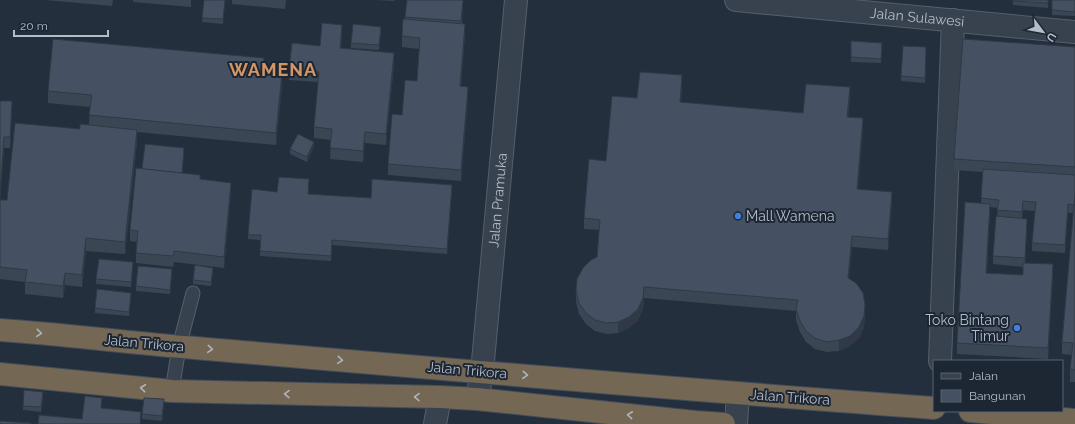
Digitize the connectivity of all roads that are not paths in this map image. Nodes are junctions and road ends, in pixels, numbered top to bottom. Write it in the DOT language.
graph roads {
  1 [pos="516,0"];
  2 [pos="736,0"];
  3 [pos="953,20"];
  4 [pos="1075,32"];
  5 [pos="193,293"];
  6 [pos="0,330"];
  7 [pos="179,347"];
  8 [pos="940,360"];
  9 [pos="482,372"];
  10 [pos="0,374"];
  11 [pos="172,392"];
  12 [pos="738,393"];
  13 [pos="440,397"];
  14 [pos="477,399"];
  15 [pos="933,408"];
  16 [pos="982,412"];
  17 [pos="1075,420"];
  18 [pos="435,424"];
  19 [pos="724,424"];
  20 [pos="736,424"];
  1 -- 9 [label="street, Jalan Pramuka"];
  2 -- 3 [label="street, Jalan Sulawesi"];
  3 -- 4 [label="street, Jalan Sulawesi"];
  3 -- 8 [label="street"];
  5 -- 7 [label="lane"];
  6 -- 7 [label="highway, Jalan Trikora, one-way"];
  7 -- 9 [label="highway, Jalan Trikora, one-way"];
  7 -- 11 [label="lane"];
  9 -- 12 [label="highway, Jalan Trikora, one-way"];
  9 -- 14 [label="street, Jalan Pramuka"];
  11 -- 10 [label="highway, Jalan Trikora, one-way"];
  13 -- 11 [label="highway, Jalan Trikora, one-way"];
  12 -- 15 [label="highway, Jalan Trikora"];
  12 -- 20 [label="street"];
  13 -- 14 [label="highway, Jalan Trikora"];
  13 -- 18 [label="street"];
  19 -- 14 [label="highway, Jalan Trikora, one-way"];
  16 -- 17 [label="highway"];
}
